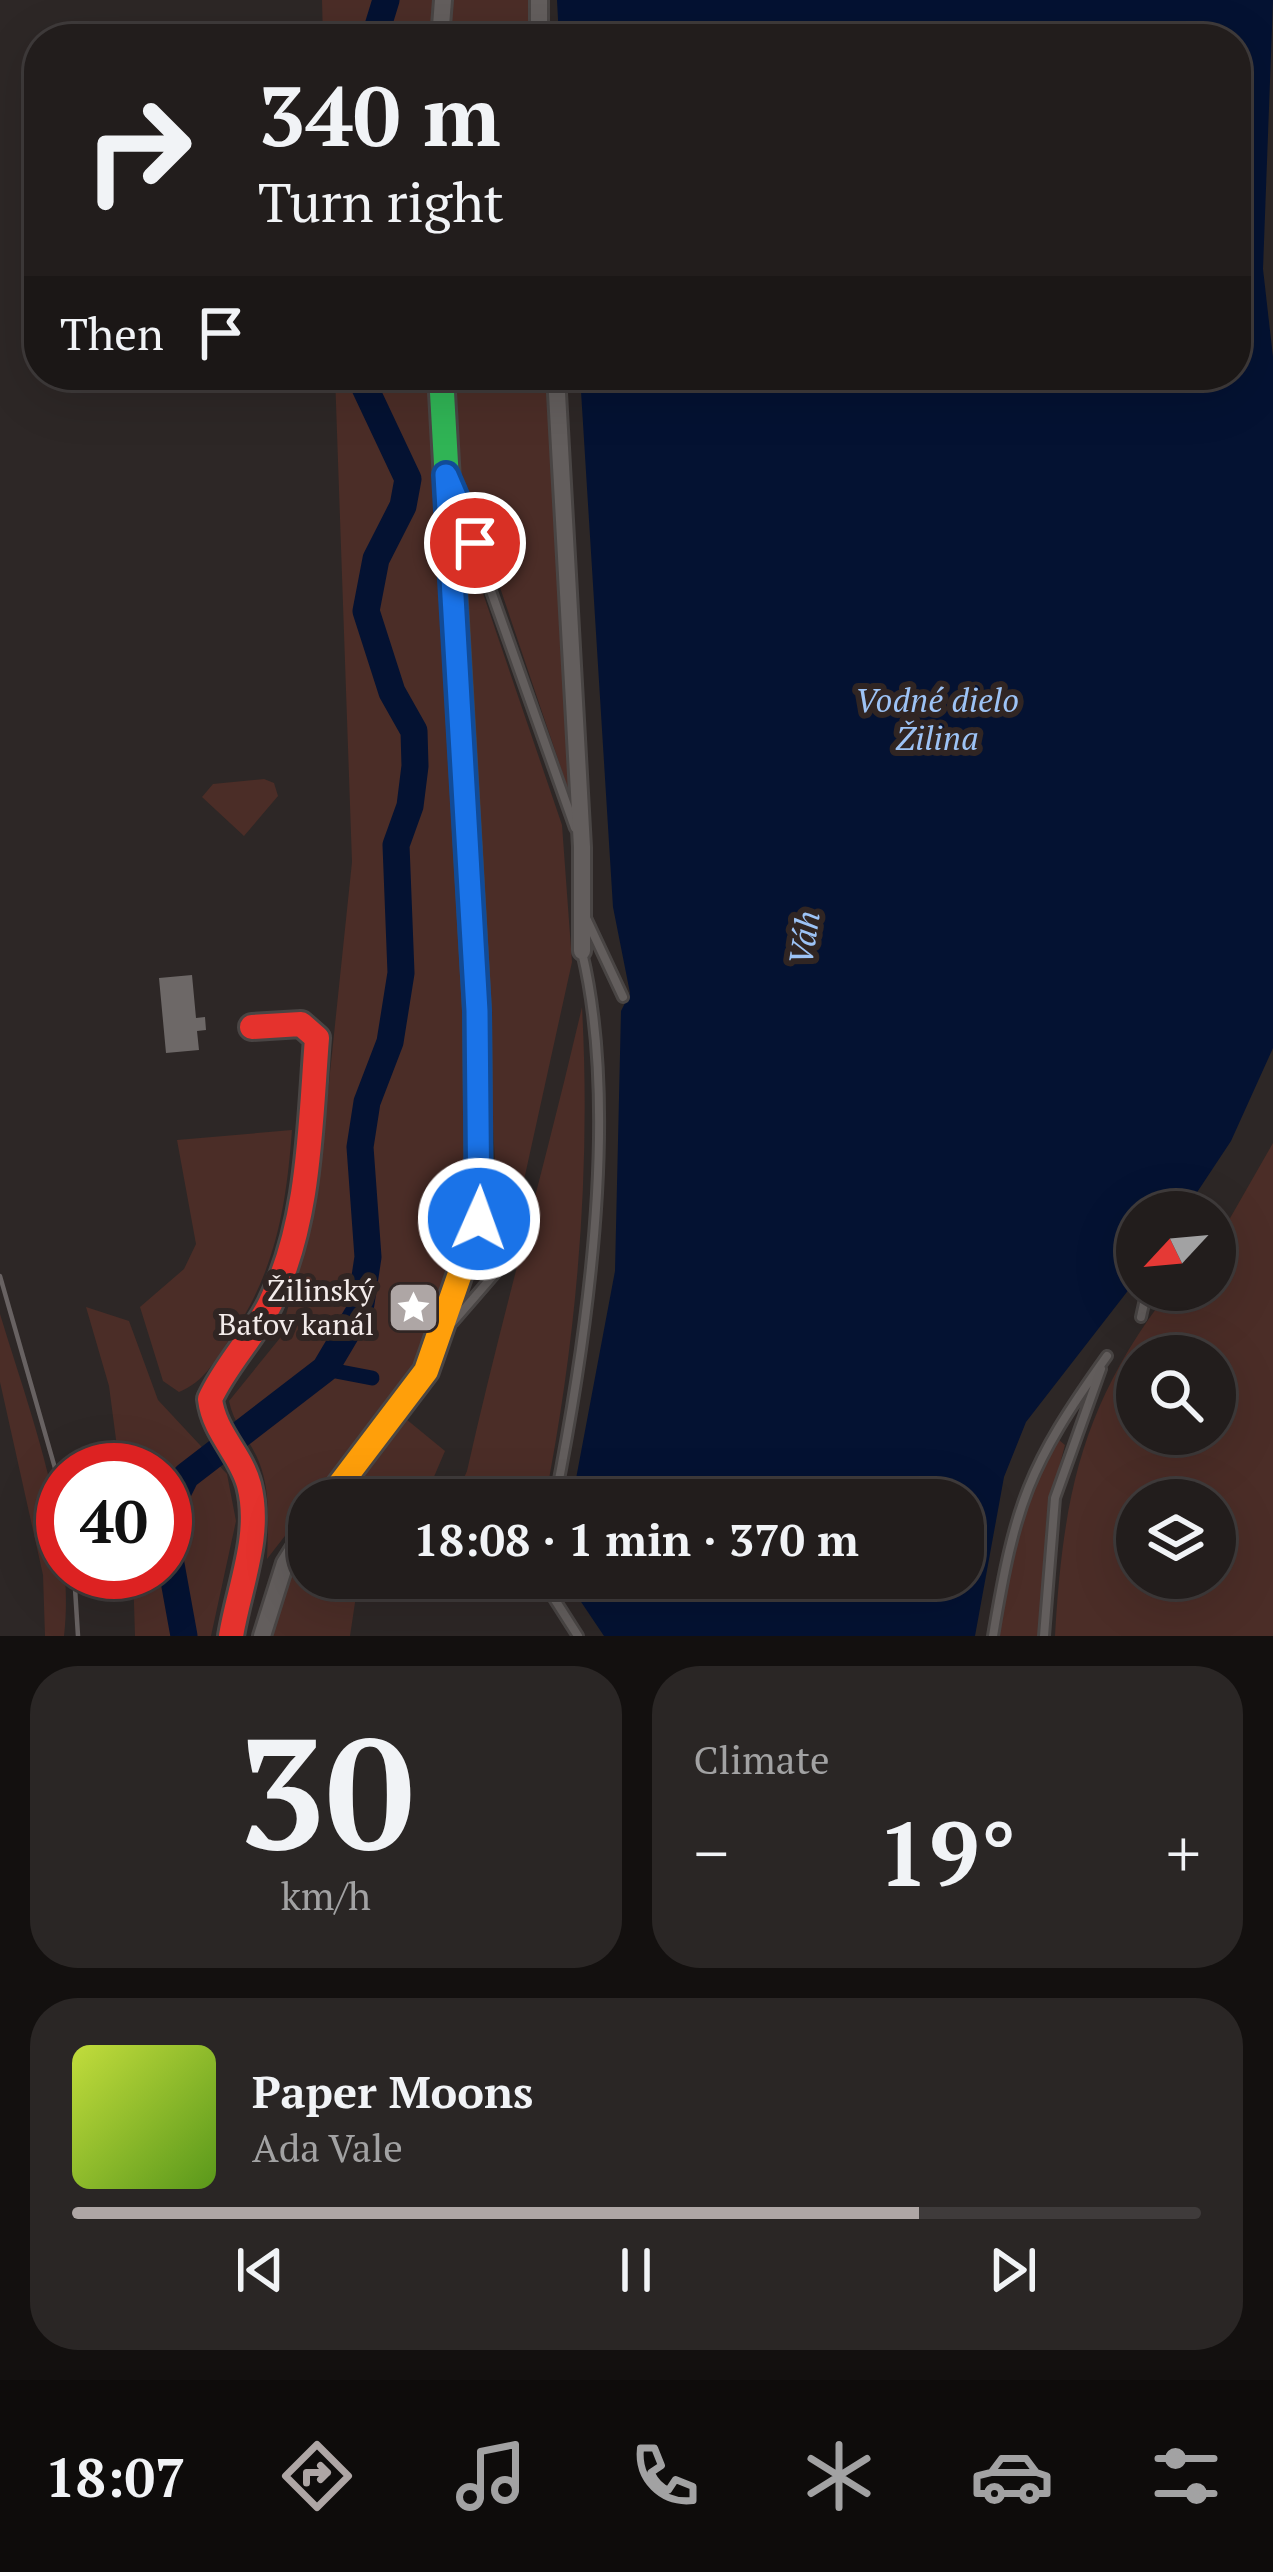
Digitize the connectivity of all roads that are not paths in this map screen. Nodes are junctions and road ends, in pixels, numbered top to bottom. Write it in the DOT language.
graph roads {
  1 [pos="442,390"];
  2 [pos="557,390"];
  3 [pos="446,475"];
  4 [pos="582,847"];
  5 [pos="583,911"];
  6 [pos="582,951"];
  7 [pos="623,997"];
  8 [pos="252,1027"];
  9 [pos="504,1263"];
  10 [pos="1142,1311"];
  11 [pos="1141,1317"];
  12 [pos="446,1325"];
  13 [pos="1055,1428"];
  14 [pos="1073,1438"];
  15 [pos="345,1479"];
  16 [pos="558,1479"];
  17 [pos="288,1558"];
  18 [pos="554,1599"];
  19 [pos="231,1636"];
  20 [pos="262,1636"];
  21 [pos="578,1636"];
  22 [pos="994,1636"];
  23 [pos="1043,1636"];
  1 -- 3 [label="street"];
  2 -- 4 [label="street"];
  3 -- 4 [label="lane"];
  3 -- 12 [label="street"];
  4 -- 5 [label="street"];
  5 -- 6 [label="street"];
  5 -- 7 [label="lane"];
  6 -- 16 [label="lane"];
  8 -- 19 [label="street"];
  9 -- 12 [label="lane"];
  10 -- 11 [label="lane"];
  12 -- 15 [label="street"];
  13 -- 14 [label="lane"];
  13 -- 14 [label="lane"];
  13 -- 22 [label="lane"];
  14 -- 23 [label="lane"];
  17 -- 20 [label="street"];
  18 -- 21 [label="lane"];
}
